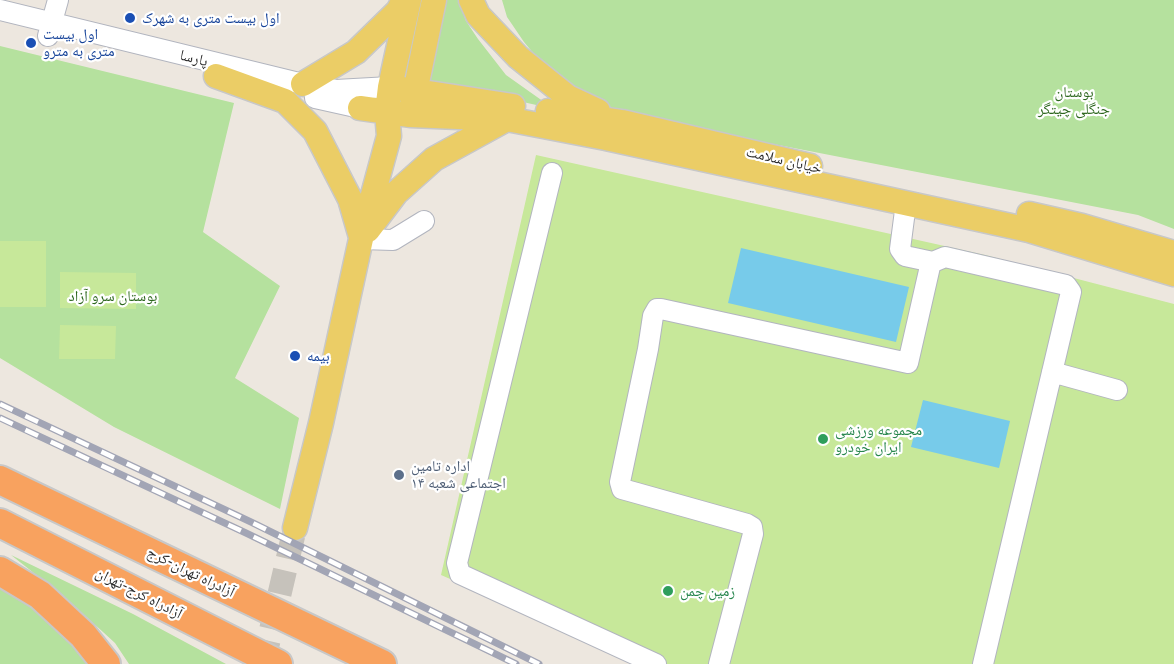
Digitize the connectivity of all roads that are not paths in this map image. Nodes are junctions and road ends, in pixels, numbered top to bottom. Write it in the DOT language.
graph roads {
  1 [pos="58,0"];
  2 [pos="404,0"];
  3 [pos="409,0"];
  4 [pos="434,0"];
  5 [pos="471,0"];
  6 [pos="0,10"];
  7 [pos="0,24"];
  8 [pos="50,30"];
  9 [pos="216,76"];
  10 [pos="303,84"];
  11 [pos="390,87"];
  12 [pos="415,91"];
  13 [pos="360,108"];
  14 [pos="410,115"];
  15 [pos="507,119"];
  16 [pos="621,122"];
  17 [pos="388,124"];
  18 [pos="552,173"];
  19 [pos="906,203"];
  20 [pos="424,221"];
  21 [pos="361,239"];
  22 [pos="1174,253"];
  23 [pos="931,262"];
  24 [pos="1174,274"];
  25 [pos="1052,372"];
  26 [pos="1117,390"];
  27 [pos="0,480"];
  28 [pos="0,523"];
  29 [pos="295,528"];
  30 [pos="0,571"];
  31 [pos="106,664"];
  32 [pos="278,664"];
  33 [pos="381,664"];
  34 [pos="656,664"];
  35 [pos="719,664"];
  36 [pos="983,664"];
  1 -- 8 [label="street"];
  2 -- 10 [label="main road"];
  3 -- 11 [label="main road"];
  4 -- 12 [label="main road"];
  5 -- 16 [label="main road"];
  6 -- 8 [label="street, پارسا"];
  7 -- 8 [label="street, پارسا"];
  8 -- 9 [label="street, پارسا"];
  8 -- 10 [label="street, پارسا"];
  9 -- 13 [label="street, پارسا"];
  9 -- 21 [label="main road"];
  10 -- 11 [label="street, پارسا"];
  11 -- 12 [label="main road, خیابان سلامت"];
  11 -- 17 [label="main road"];
  12 -- 14 [label="main road"];
  12 -- 16 [label="main road, خیابان سلامت"];
  13 -- 17 [label="main road, خیابان سلامت"];
  14 -- 15 [label="main road, خیابان سلامت"];
  14 -- 17 [label="main road, خیابان سلامت"];
  15 -- 19 [label="main road, خیابان سلامت"];
  15 -- 21 [label="main road"];
  16 -- 22 [label="main road, خیابان سلامت"];
  17 -- 21 [label="main road"];
  18 -- 34 [label="street"];
  19 -- 23 [label="street"];
  19 -- 24 [label="main road, خیابان سلامت"];
  20 -- 21 [label="street"];
  21 -- 29 [label="main road"];
  23 -- 25 [label="street"];
  23 -- 35 [label="street"];
  25 -- 26 [label="street"];
  25 -- 36 [label="street"];
  27 -- 33 [label="highway, آزادراه تهران-کرج"];
  28 -- 32 [label="highway, آزادراه کرج-تهران"];
  30 -- 31 [label="highway"];
}
